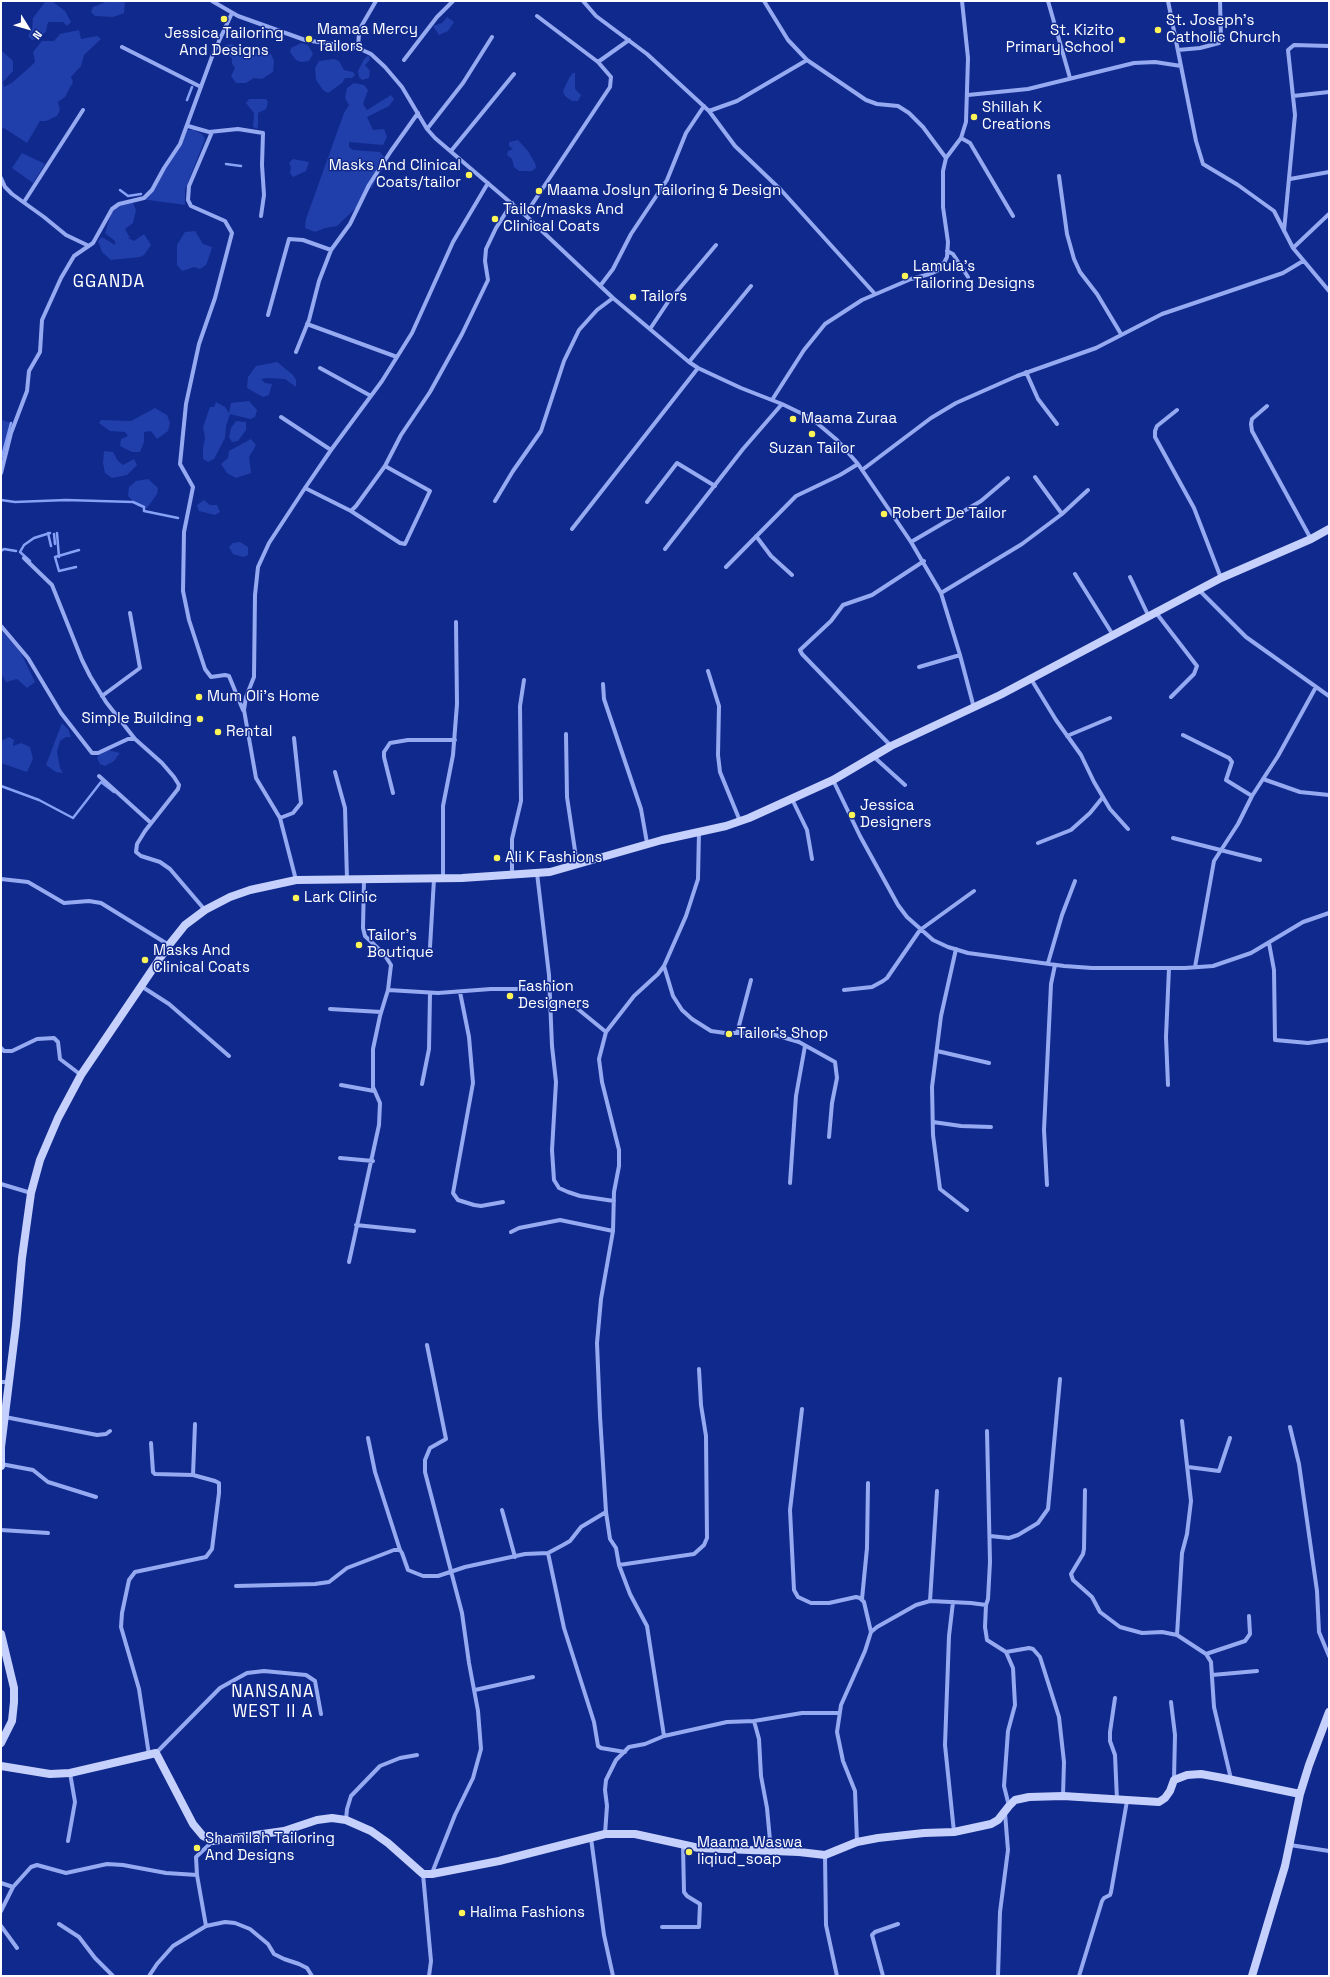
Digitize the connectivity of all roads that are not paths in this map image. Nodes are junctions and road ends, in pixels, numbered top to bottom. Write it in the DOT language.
graph roads {
  1 [pos="212,1"];
  2 [pos="376,1"];
  3 [pos="453,1"];
  4 [pos="583,1"];
  5 [pos="764,1"];
  6 [pos="962,1"];
  7 [pos="1048,1"];
  8 [pos="1168,1"];
  9 [pos="1220,1"];
  10 [pos="232,13"];
  11 [pos="536,16"];
  12 [pos="492,37"];
  13 [pos="629,40"];
  14 [pos="122,46"];
  15 [pos="1329,46"];
  16 [pos="358,48"];
  17 [pos="1178,50"];
  18 [pos="404,60"];
  19 [pos="807,60"];
  20 [pos="598,62"];
  21 [pos="1182,66"];
  22 [pos="514,74"];
  23 [pos="1070,78"];
  24 [pos="201,87"];
  25 [pos="1329,92"];
  26 [pos="968,95"];
  27 [pos="1293,96"];
  28 [pos="704,106"];
  29 [pos="83,110"];
  30 [pos="709,111"];
  31 [pos="418,113"];
  32 [pos="188,126"];
  33 [pos="426,129"];
  34 [pos="212,132"];
  35 [pos="961,138"];
  36 [pos="451,151"];
  37 [pos="946,158"];
  38 [pos="1329,172"];
  39 [pos="1059,176"];
  40 [pos="1,178"];
  41 [pos="1290,179"];
  42 [pos="488,183"];
  43 [pos="24,202"];
  44 [pos="512,203"];
  45 [pos="1329,214"];
  46 [pos="525,215"];
  47 [pos="261,216"];
  48 [pos="1013,216"];
  49 [pos="1284,231"];
  50 [pos="87,245"];
  51 [pos="716,245"];
  52 [pos="1293,248"];
  53 [pos="331,250"];
  54 [pos="947,251"];
  55 [pos="1303,261"];
  56 [pos="968,277"];
  57 [pos="600,286"];
  58 [pos="751,286"];
  59 [pos="1329,291"];
  60 [pos="875,294"];
  61 [pos="613,298"];
  62 [pos="268,315"];
  63 [pos="307,324"];
  64 [pos="650,329"];
  65 [pos="1121,334"];
  66 [pos="296,352"];
  67 [pos="397,358"];
  68 [pos="689,362"];
  69 [pos="320,368"];
  70 [pos="698,368"];
  71 [pos="1026,372"];
  72 [pos="371,396"];
  73 [pos="772,400"];
  74 [pos="782,404"];
  75 [pos="1267,406"];
  76 [pos="1177,410"];
  77 [pos="281,416"];
  78 [pos="1057,424"];
  79 [pos="330,450"];
  80 [pos="3,461"];
  81 [pos="858,464"];
  82 [pos="385,466"];
  83 [pos="862,470"];
  84 [pos="1,473"];
  85 [pos="1035,476"];
  86 [pos="1008,478"];
  87 [pos="715,486"];
  88 [pos="305,488"];
  89 [pos="1088,490"];
  90 [pos="495,500"];
  91 [pos="647,502"];
  92 [pos="351,511"];
  93 [pos="1062,514"];
  94 [pos="1329,529"];
  95 [pos="572,530"];
  96 [pos="756,536"];
  97 [pos="1311,539"];
  98 [pos="911,542"];
  99 [pos="665,549"];
  100 [pos="24,558"];
  101 [pos="924,561"];
  102 [pos="726,567"];
  103 [pos="1076,574"];
  104 [pos="792,575"];
  105 [pos="1130,577"];
  106 [pos="1221,578"];
  107 [pos="1199,590"];
  108 [pos="941,593"];
  109 [pos="130,613"];
  110 [pos="1153,616"];
  111 [pos="456,622"];
  112 [pos="1,626"];
  113 [pos="1113,635"];
  114 [pos="960,655"];
  115 [pos="919,667"];
  116 [pos="708,672"];
  117 [pos="1031,679"];
  118 [pos="524,680"];
  119 [pos="603,684"];
  120 [pos="1316,687"];
  121 [pos="102,696"];
  122 [pos="1171,696"];
  123 [pos="1329,696"];
  124 [pos="974,708"];
  125 [pos="244,710"];
  126 [pos="1110,718"];
  127 [pos="566,734"];
  128 [pos="1182,735"];
  129 [pos="1067,736"];
  130 [pos="294,738"];
  131 [pos="135,739"];
  132 [pos="455,740"];
  133 [pos="891,746"];
  134 [pos="874,757"];
  135 [pos="335,772"];
  136 [pos="99,776"];
  137 [pos="1263,779"];
  138 [pos="834,780"];
  139 [pos="905,785"];
  140 [pos="393,793"];
  141 [pos="1329,795"];
  142 [pos="1252,796"];
  143 [pos="1103,797"];
  144 [pos="792,800"];
  145 [pos="280,818"];
  146 [pos="740,822"];
  147 [pos="151,823"];
  148 [pos="1128,829"];
  149 [pos="700,832"];
  150 [pos="1173,838"];
  151 [pos="647,843"];
  152 [pos="1038,843"];
  153 [pos="1223,849"];
  154 [pos="812,859"];
  155 [pos="1260,860"];
  156 [pos="578,865"];
  157 [pos="537,873"];
  158 [pos="512,875"];
  159 [pos="444,878"];
  160 [pos="1,879"];
  161 [pos="347,879"];
  162 [pos="364,879"];
  163 [pos="434,879"];
  164 [pos="296,880"];
  165 [pos="1075,881"];
  166 [pos="974,891"];
  167 [pos="205,910"];
  168 [pos="1329,913"];
  169 [pos="920,930"];
  170 [pos="1269,943"];
  171 [pos="169,946"];
  172 [pos="430,947"];
  173 [pos="956,949"];
  174 [pos="1048,963"];
  175 [pos="1055,964"];
  176 [pos="664,966"];
  177 [pos="1195,967"];
  178 [pos="1168,968"];
  179 [pos="751,980"];
  180 [pos="141,986"];
  181 [pos="549,989"];
  182 [pos="388,990"];
  183 [pos="844,990"];
  184 [pos="460,992"];
  185 [pos="430,993"];
  186 [pos="551,1003"];
  187 [pos="330,1009"];
  188 [pos="381,1012"];
  189 [pos="606,1032"];
  190 [pos="737,1033"];
  191 [pos="1329,1040"];
  192 [pos="805,1046"];
  193 [pos="1,1048"];
  194 [pos="937,1051"];
  195 [pos="228,1056"];
  196 [pos="989,1063"];
  197 [pos="81,1075"];
  198 [pos="422,1084"];
  199 [pos="341,1085"];
  200 [pos="1168,1085"];
  201 [pos="374,1091"];
  202 [pos="933,1122"];
  203 [pos="991,1127"];
  204 [pos="829,1137"];
  205 [pos="340,1158"];
  206 [pos="373,1160"];
  207 [pos="790,1183"];
  208 [pos="1,1184"];
  209 [pos="1047,1185"];
  210 [pos="31,1193"];
  211 [pos="614,1201"];
  212 [pos="503,1202"];
  213 [pos="967,1210"];
  214 [pos="356,1225"];
  215 [pos="414,1231"];
  216 [pos="613,1231"];
  217 [pos="511,1232"];
  218 [pos="349,1262"];
  219 [pos="426,1345"];
  220 [pos="699,1369"];
  221 [pos="1060,1379"];
  222 [pos="5,1382"];
  223 [pos="802,1409"];
  224 [pos="5,1417"];
  225 [pos="1182,1421"];
  226 [pos="195,1424"];
  227 [pos="1290,1426"];
  228 [pos="110,1431"];
  229 [pos="987,1431"];
  230 [pos="368,1438"];
  231 [pos="1230,1438"];
  232 [pos="151,1443"];
  233 [pos="1,1447"];
  234 [pos="1,1465"];
  235 [pos="1188,1467"];
  236 [pos="193,1475"];
  237 [pos="868,1483"];
  238 [pos="1085,1490"];
  239 [pos="937,1491"];
  240 [pos="96,1497"];
  241 [pos="502,1510"];
  242 [pos="606,1512"];
  243 [pos="1,1530"];
  244 [pos="48,1533"];
  245 [pos="990,1536"];
  246 [pos="400,1550"];
  247 [pos="548,1553"];
  248 [pos="515,1556"];
  249 [pos="619,1565"];
  250 [pos="453,1572"];
  251 [pos="236,1586"];
  252 [pos="862,1599"];
  253 [pos="930,1602"];
  254 [pos="953,1602"];
  255 [pos="986,1605"];
  256 [pos="1249,1616"];
  257 [pos="871,1632"];
  258 [pos="1,1634"];
  259 [pos="1177,1635"];
  260 [pos="1006,1652"];
  261 [pos="1206,1654"];
  262 [pos="1329,1656"];
  263 [pos="1257,1671"];
  264 [pos="1212,1675"];
  265 [pos="533,1677"];
  266 [pos="475,1690"];
  267 [pos="1115,1698"];
  268 [pos="1171,1702"];
  269 [pos="1329,1712"];
  270 [pos="839,1713"];
  271 [pos="321,1714"];
  272 [pos="754,1721"];
  273 [pos="664,1736"];
  274 [pos="1,1744"];
  275 [pos="625,1752"];
  276 [pos="152,1754"];
  277 [pos="417,1755"];
  278 [pos="1,1766"];
  279 [pos="70,1773"];
  280 [pos="1231,1779"];
  281 [pos="1174,1780"];
  282 [pos="1300,1794"];
  283 [pos="1063,1796"];
  284 [pos="1117,1800"];
  285 [pos="1127,1801"];
  286 [pos="1007,1809"];
  287 [pos="346,1820"];
  288 [pos="954,1832"];
  289 [pos="605,1834"];
  290 [pos="591,1838"];
  291 [pos="212,1841"];
  292 [pos="68,1842"];
  293 [pos="857,1842"];
  294 [pos="1290,1845"];
  295 [pos="683,1846"];
  296 [pos="771,1851"];
  297 [pos="1329,1851"];
  298 [pos="825,1855"];
  299 [pos="428,1874"];
  300 [pos="196,1875"];
  301 [pos="1,1883"];
  302 [pos="13,1887"];
  303 [pos="1,1911"];
  304 [pos="59,1924"];
  305 [pos="898,1924"];
  306 [pos="1,1926"];
  307 [pos="206,1926"];
  308 [pos="662,1927"];
  309 [pos="17,1948"];
  310 [pos="113,1976"];
  311 [pos="149,1976"];
  312 [pos="312,1976"];
  313 [pos="429,1976"];
  314 [pos="613,1976"];
  315 [pos="837,1976"];
  316 [pos="883,1976"];
  317 [pos="998,1976"];
  318 [pos="1079,1976"];
  319 [pos="1252,1976"];
  1 -- 10 [label="street"];
  2 -- 16 [label="street"];
  3 -- 18 [label="street"];
  4 -- 13 [label="street"];
  5 -- 19 [label="street"];
  6 -- 26 [label="street"];
  7 -- 23 [label="street"];
  8 -- 17 [label="street"];
  9 -- 17 [label="street"];
  10 -- 16 [label="street"];
  10 -- 24 [label="street"];
  11 -- 20 [label="street"];
  12 -- 33 [label="street"];
  13 -- 20 [label="street"];
  13 -- 28 [label="street"];
  14 -- 24 [label="street"];
  15 -- 27 [label="street"];
  16 -- 31 [label="street"];
  17 -- 21 [label="street"];
  19 -- 30 [label="street"];
  19 -- 37 [label="street"];
  20 -- 46 [label="street"];
  21 -- 23 [label="street"];
  21 -- 49 [label="street"];
  22 -- 36 [label="street"];
  23 -- 26 [label="street"];
  24 -- 32 [label="street"];
  25 -- 27 [label="street"];
  26 -- 35 [label="street"];
  27 -- 41 [label="street"];
  28 -- 30 [label="street"];
  28 -- 57 [label="street"];
  29 -- 43 [label="street"];
  30 -- 60 [label="street"];
  31 -- 33 [label="street"];
  31 -- 53 [label="street"];
  32 -- 34 [label="street"];
  32 -- 50 [label="street"];
  33 -- 36 [label="street"];
  34 -- 47 [label="street"];
  34 -- 125 [label="street"];
  35 -- 37 [label="street"];
  35 -- 48 [label="street"];
  36 -- 42 [label="street"];
  37 -- 54 [label="street"];
  38 -- 41 [label="street"];
  39 -- 65 [label="street"];
  40 -- 43 [label="street"];
  41 -- 49 [label="street"];
  42 -- 44 [label="street"];
  42 -- 67 [label="street"];
  43 -- 50 [label="street"];
  44 -- 46 [label="street"];
  44 -- 82 [label="street"];
  45 -- 52 [label="street"];
  46 -- 57 [label="street"];
  49 -- 52 [label="street"];
  50 -- 80 [label="street"];
  51 -- 64 [label="street"];
  52 -- 55 [label="street"];
  53 -- 62 [label="street"];
  53 -- 63 [label="street"];
  54 -- 56 [label="street"];
  54 -- 60 [label="street"];
  55 -- 59 [label="street"];
  55 -- 65 [label="street"];
  57 -- 61 [label="street"];
  58 -- 68 [label="street"];
  60 -- 73 [label="street"];
  61 -- 64 [label="street"];
  61 -- 90 [label="street"];
  63 -- 66 [label="street"];
  63 -- 67 [label="street"];
  64 -- 68 [label="street"];
  65 -- 71 [label="street"];
  67 -- 72 [label="street"];
  68 -- 70 [label="street"];
  69 -- 72 [label="street"];
  70 -- 73 [label="street"];
  70 -- 95 [label="street"];
  71 -- 78 [label="street"];
  71 -- 83 [label="street"];
  72 -- 79 [label="street"];
  73 -- 74 [label="street"];
  74 -- 81 [label="street"];
  74 -- 87 [label="street"];
  75 -- 97 [label="street"];
  76 -- 106 [label="street"];
  77 -- 79 [label="street"];
  79 -- 88 [label="street"];
  80 -- 84 [label="street"];
  81 -- 83 [label="street"];
  81 -- 96 [label="street"];
  82 -- 92 [label="street"];
  82 -- 92 [label="street"];
  83 -- 98 [label="street"];
  85 -- 93 [label="street"];
  86 -- 98 [label="street"];
  87 -- 91 [label="street"];
  87 -- 99 [label="street"];
  88 -- 92 [label="street"];
  88 -- 125 [label="street"];
  89 -- 93 [label="street"];
  93 -- 108 [label="street"];
  94 -- 97 [label="street"];
  96 -- 102 [label="street"];
  96 -- 104 [label="street"];
  97 -- 106 [label="street"];
  98 -- 101 [label="street"];
  100 -- 121 [label="street"];
  101 -- 108 [label="street"];
  101 -- 133 [label="street"];
  103 -- 113 [label="street"];
  105 -- 110 [label="street"];
  106 -- 107 [label="street"];
  107 -- 110 [label="street"];
  107 -- 120 [label="street"];
  108 -- 114 [label="street"];
  109 -- 121 [label="street"];
  110 -- 113 [label="street"];
  110 -- 122 [label="street"];
  111 -- 132 [label="street"];
  112 -- 131 [label="street"];
  113 -- 117 [label="street"];
  114 -- 115 [label="street"];
  114 -- 124 [label="street"];
  116 -- 146 [label="street"];
  117 -- 124 [label="street"];
  117 -- 129 [label="street"];
  118 -- 158 [label="street"];
  119 -- 151 [label="street"];
  120 -- 123 [label="street"];
  120 -- 137 [label="street"];
  121 -- 131 [label="street"];
  124 -- 133 [label="street"];
  125 -- 145 [label="street"];
  126 -- 129 [label="street"];
  127 -- 156 [label="street"];
  128 -- 142 [label="street"];
  129 -- 143 [label="street"];
  130 -- 145 [label="street"];
  131 -- 147 [label="street"];
  132 -- 140 [label="street"];
  132 -- 159 [label="street"];
  133 -- 134 [label="street"];
  134 -- 138 [label="street"];
  134 -- 139 [label="street"];
  135 -- 161 [label="street"];
  136 -- 147 [label="street"];
  137 -- 141 [label="street"];
  137 -- 142 [label="street"];
  138 -- 144 [label="street"];
  138 -- 169 [label="street"];
  142 -- 153 [label="street"];
  143 -- 148 [label="street"];
  143 -- 152 [label="street"];
  144 -- 146 [label="street"];
  144 -- 154 [label="street"];
  145 -- 164 [label="street"];
  146 -- 149 [label="street"];
  147 -- 167 [label="street"];
  149 -- 151 [label="street"];
  149 -- 176 [label="street"];
  150 -- 153 [label="street"];
  151 -- 156 [label="street"];
  153 -- 155 [label="street"];
  153 -- 177 [label="street"];
  156 -- 157 [label="street"];
  157 -- 158 [label="street"];
  157 -- 181 [label="street"];
  158 -- 159 [label="street"];
  159 -- 163 [label="street"];
  160 -- 171 [label="street"];
  161 -- 162 [label="street"];
  161 -- 164 [label="street"];
  162 -- 163 [label="street"];
  162 -- 182 [label="street"];
  163 -- 172 [label="street"];
  164 -- 167 [label="street"];
  165 -- 174 [label="street"];
  166 -- 169 [label="street"];
  167 -- 171 [label="street"];
  168 -- 170 [label="street"];
  169 -- 173 [label="street"];
  169 -- 183 [label="street"];
  170 -- 177 [label="street"];
  170 -- 191 [label="street"];
  171 -- 180 [label="street"];
  173 -- 174 [label="street"];
  173 -- 194 [label="street"];
  174 -- 175 [label="street"];
  175 -- 178 [label="street"];
  175 -- 209 [label="street"];
  176 -- 189 [label="street"];
  176 -- 190 [label="street"];
  177 -- 178 [label="street"];
  178 -- 200 [label="street"];
  179 -- 190 [label="street"];
  180 -- 195 [label="street"];
  180 -- 197 [label="street"];
  181 -- 184 [label="street"];
  181 -- 186 [label="street"];
  182 -- 185 [label="street"];
  182 -- 188 [label="street"];
  184 -- 185 [label="street"];
  184 -- 212 [label="street"];
  185 -- 198 [label="street"];
  186 -- 189 [label="street"];
  186 -- 211 [label="street"];
  187 -- 188 [label="street"];
  188 -- 201 [label="street"];
  189 -- 211 [label="street"];
  190 -- 192 [label="street"];
  192 -- 204 [label="street"];
  192 -- 207 [label="street"];
  193 -- 197 [label="street"];
  194 -- 196 [label="street"];
  194 -- 202 [label="street"];
  197 -- 210 [label="street"];
  199 -- 201 [label="street"];
  201 -- 206 [label="street"];
  202 -- 203 [label="street"];
  202 -- 213 [label="street"];
  205 -- 206 [label="street"];
  206 -- 214 [label="street"];
  208 -- 210 [label="street"];
  210 -- 222 [label="street"];
  211 -- 216 [label="street"];
  214 -- 215 [label="street"];
  214 -- 218 [label="street"];
  216 -- 217 [label="street"];
  216 -- 242 [label="street"];
  219 -- 250 [label="street"];
  220 -- 249 [label="street"];
  221 -- 245 [label="street"];
  222 -- 224 [label="street"];
  223 -- 252 [label="street"];
  224 -- 228 [label="street"];
  224 -- 233 [label="street"];
  225 -- 235 [label="street"];
  226 -- 236 [label="street"];
  227 -- 262 [label="street"];
  229 -- 245 [label="street"];
  230 -- 246 [label="street"];
  231 -- 235 [label="street"];
  232 -- 236 [label="street"];
  233 -- 234 [label="street"];
  234 -- 240 [label="street"];
  235 -- 259 [label="street"];
  236 -- 276 [label="street"];
  237 -- 252 [label="street"];
  238 -- 259 [label="street"];
  239 -- 253 [label="street"];
  241 -- 248 [label="street"];
  242 -- 247 [label="street"];
  242 -- 249 [label="street"];
  243 -- 244 [label="street"];
  245 -- 255 [label="street"];
  246 -- 250 [label="street"];
  246 -- 251 [label="street"];
  247 -- 248 [label="street"];
  247 -- 275 [label="street"];
  248 -- 250 [label="street"];
  249 -- 273 [label="street"];
  250 -- 266 [label="street"];
  252 -- 257 [label="street"];
  253 -- 254 [label="street"];
  253 -- 257 [label="street"];
  254 -- 255 [label="street"];
  254 -- 288 [label="street"];
  255 -- 260 [label="street"];
  256 -- 261 [label="street"];
  257 -- 270 [label="street"];
  258 -- 274 [label="street"];
  259 -- 261 [label="street"];
  260 -- 283 [label="street"];
  260 -- 286 [label="street"];
  261 -- 264 [label="street"];
  263 -- 264 [label="street"];
  264 -- 280 [label="street"];
  265 -- 266 [label="street"];
  266 -- 299 [label="street"];
  267 -- 284 [label="street"];
  268 -- 281 [label="street"];
  269 -- 282 [label="street"];
  270 -- 272 [label="street"];
  270 -- 293 [label="street"];
  271 -- 276 [label="street"];
  272 -- 273 [label="street"];
  272 -- 296 [label="street"];
  273 -- 275 [label="street"];
  275 -- 289 [label="street"];
  276 -- 279 [label="street"];
  276 -- 291 [label="street"];
  277 -- 287 [label="street"];
  278 -- 279 [label="street"];
  279 -- 292 [label="street"];
  280 -- 281 [label="street"];
  280 -- 282 [label="street"];
  281 -- 285 [label="street"];
  282 -- 294 [label="street"];
  283 -- 284 [label="street"];
  283 -- 286 [label="street"];
  284 -- 285 [label="street"];
  285 -- 318 [label="street"];
  286 -- 288 [label="street"];
  286 -- 317 [label="street"];
  287 -- 291 [label="street"];
  287 -- 299 [label="street"];
  288 -- 293 [label="street"];
  289 -- 290 [label="street"];
  289 -- 295 [label="street"];
  290 -- 299 [label="street"];
  290 -- 314 [label="street"];
  291 -- 300 [label="street"];
  293 -- 298 [label="street"];
  294 -- 297 [label="street"];
  294 -- 319 [label="street"];
  295 -- 296 [label="street"];
  295 -- 308 [label="street"];
  296 -- 298 [label="street"];
  298 -- 315 [label="street"];
  299 -- 313 [label="street"];
  300 -- 302 [label="street"];
  300 -- 307 [label="street"];
  301 -- 302 [label="street"];
  302 -- 303 [label="street"];
  304 -- 310 [label="street"];
  305 -- 316 [label="street"];
  306 -- 309 [label="street"];
  307 -- 311 [label="street"];
  307 -- 312 [label="street"];
}
